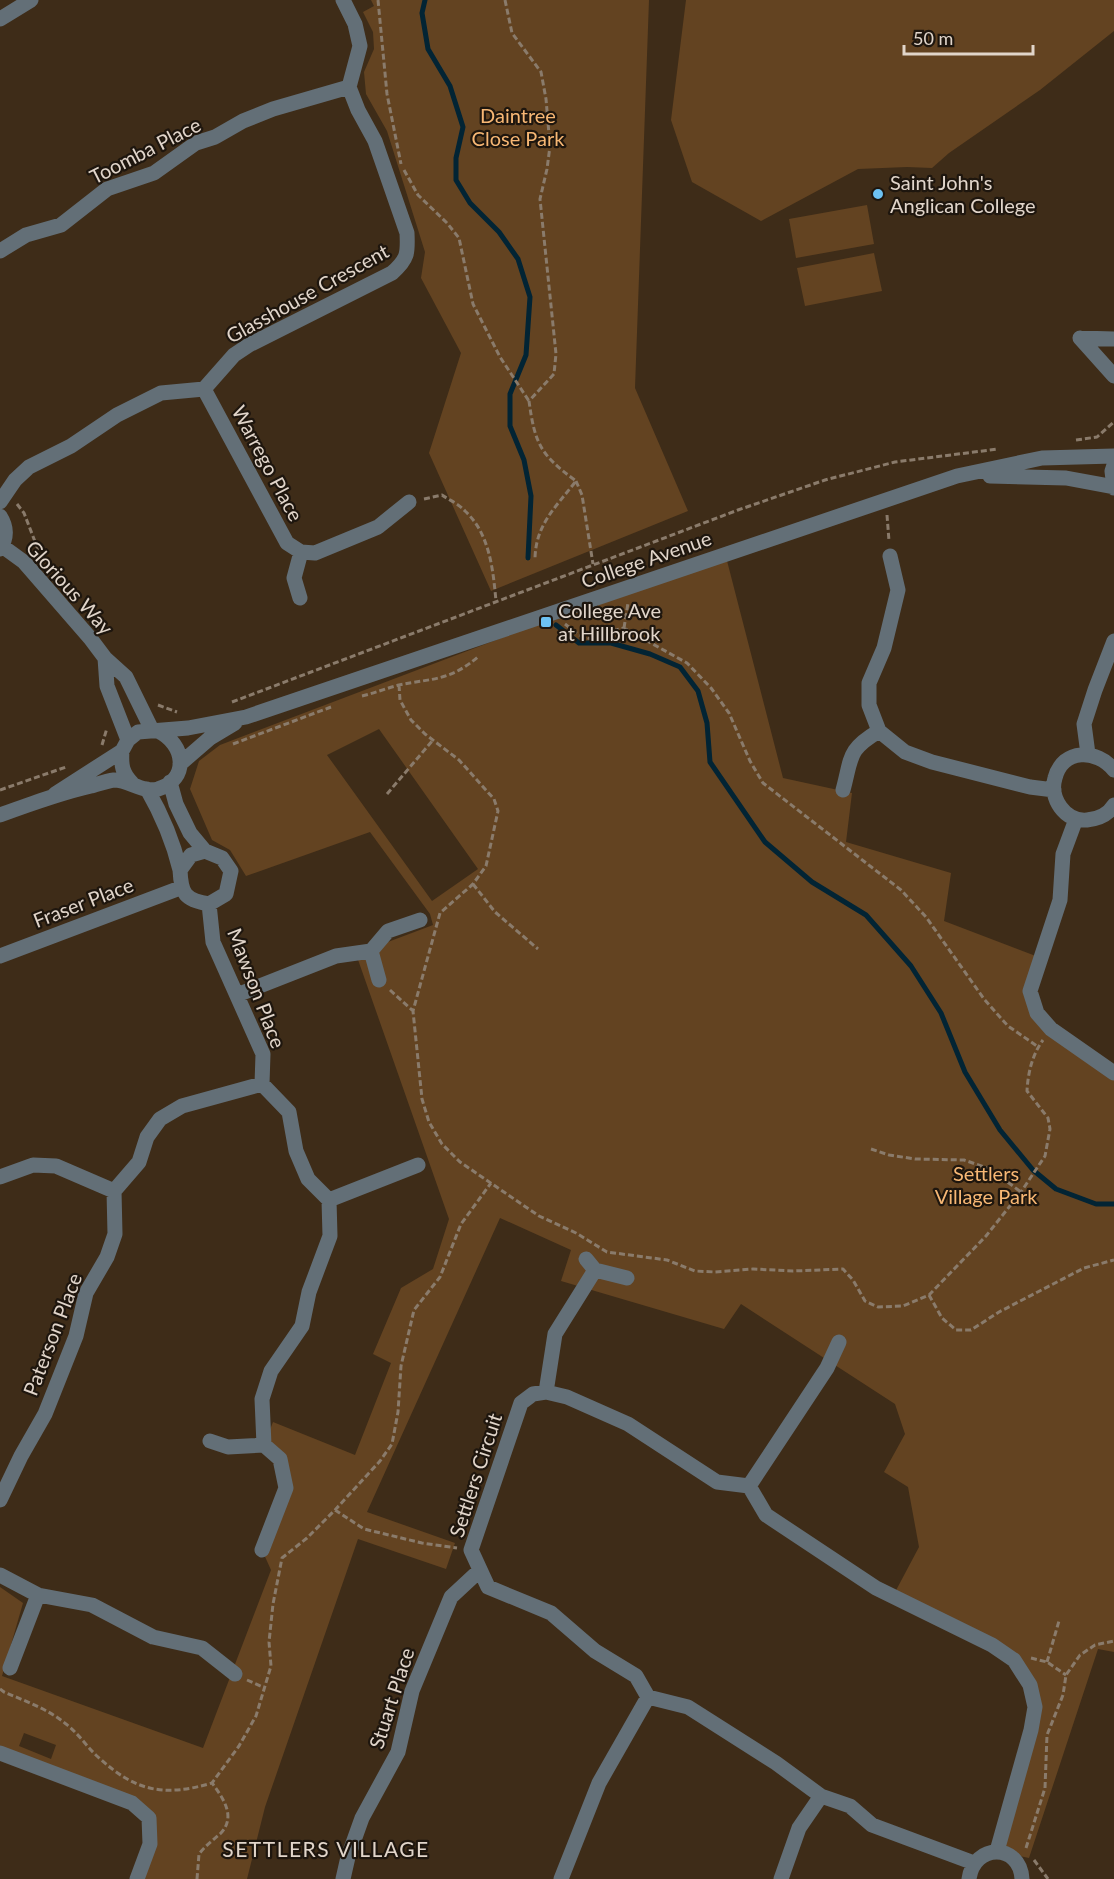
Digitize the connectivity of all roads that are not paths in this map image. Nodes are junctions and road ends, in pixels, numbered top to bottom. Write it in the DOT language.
graph roads {
  1 [pos="31,0"];
  2 [pos="343,0"];
  3 [pos="0,19"];
  4 [pos="349,87"];
  5 [pos="0,251"];
  6 [pos="1114,339"];
  7 [pos="1114,376"];
  8 [pos="204,389"];
  9 [pos="1114,456"];
  10 [pos="1114,465"];
  11 [pos="957,476"];
  12 [pos="1114,488"];
  13 [pos="0,502"];
  14 [pos="409,502"];
  15 [pos="0,516"];
  16 [pos="1,548"];
  17 [pos="300,552"];
  18 [pos="890,556"];
  19 [pos="300,598"];
  20 [pos="1114,641"];
  21 [pos="105,658"];
  22 [pos="246,717"];
  23 [pos="155,730"];
  24 [pos="879,731"];
  25 [pos="125,745"];
  26 [pos="1088,754"];
  27 [pos="180,764"];
  28 [pos="1114,770"];
  29 [pos="170,782"];
  30 [pos="132,783"];
  31 [pos="147,789"];
  32 [pos="843,790"];
  33 [pos="1054,790"];
  34 [pos="55,794"];
  35 [pos="1114,805"];
  36 [pos="0,815"];
  37 [pos="1076,819"];
  38 [pos="206,851"];
  39 [pos="180,870"];
  40 [pos="180,888"];
  41 [pos="209,904"];
  42 [pos="420,920"];
  43 [pos="371,951"];
  44 [pos="0,956"];
  45 [pos="380,980"];
  46 [pos="237,995"];
  47 [pos="1114,1073"];
  48 [pos="262,1084"];
  49 [pos="418,1165"];
  50 [pos="0,1177"];
  51 [pos="114,1191"];
  52 [pos="329,1200"];
  53 [pos="627,1278"];
  54 [pos="839,1342"];
  55 [pos="546,1392"];
  56 [pos="210,1441"];
  57 [pos="264,1445"];
  58 [pos="749,1486"];
  59 [pos="0,1500"];
  60 [pos="262,1550"];
  61 [pos="479,1571"];
  62 [pos="0,1575"];
  63 [pos="38,1595"];
  64 [pos="10,1668"];
  65 [pos="235,1674"];
  66 [pos="648,1697"];
  67 [pos="0,1753"];
  68 [pos="821,1796"];
  69 [pos="997,1851"];
  70 [pos="974,1863"];
  71 [pos="137,1879"];
  72 [pos="343,1879"];
  73 [pos="561,1879"];
  74 [pos="781,1879"];
  75 [pos="969,1879"];
  76 [pos="1023,1879"];
  1 -- 3 [label="street"];
  2 -- 4 [label="street"];
  4 -- 5 [label="street, Toomba Place"];
  4 -- 8 [label="street, Glasshouse Crescent"];
  6 -- 7 [label="street"];
  8 -- 13 [label="street"];
  8 -- 17 [label="street, Warrego Place"];
  9 -- 11 [label="street, College Avenue"];
  10 -- 12 [label="street, College Avenue"];
  11 -- 12 [label="street, College Avenue"];
  11 -- 22 [label="street, College Avenue"];
  14 -- 17 [label="street"];
  15 -- 16 [label="street, Glorious Way"];
  16 -- 21 [label="street, Glorious Way"];
  17 -- 19 [label="street"];
  18 -- 24 [label="street"];
  20 -- 26 [label="street"];
  21 -- 23 [label="street, Glorious Way"];
  21 -- 25 [label="street, Glorious Way"];
  22 -- 23 [label="street, College Avenue"];
  22 -- 27 [label="street, College Avenue"];
  23 -- 25 [label="street, College Avenue"];
  23 -- 27 [label="street"];
  24 -- 32 [label="street"];
  24 -- 33 [label="street"];
  25 -- 30 [label="street"];
  25 -- 34 [label="street, College Avenue"];
  26 -- 28 [label="street"];
  26 -- 33 [label="street"];
  27 -- 29 [label="street, College Avenue"];
  29 -- 31 [label="street"];
  29 -- 38 [label="street"];
  30 -- 31 [label="street, College Avenue"];
  30 -- 34 [label="street, College Avenue"];
  31 -- 39 [label="street"];
  33 -- 37 [label="street"];
  34 -- 36 [label="street, College Avenue"];
  35 -- 37 [label="street"];
  37 -- 47 [label="street"];
  38 -- 39 [label="street"];
  38 -- 41 [label="street"];
  39 -- 40 [label="street"];
  40 -- 41 [label="street"];
  40 -- 44 [label="street, Fraser Place"];
  41 -- 46 [label="street, Mawson Place"];
  42 -- 43 [label="street"];
  43 -- 45 [label="street"];
  43 -- 46 [label="street"];
  46 -- 48 [label="street, Mawson Place"];
  48 -- 51 [label="street"];
  48 -- 52 [label="street"];
  49 -- 52 [label="street"];
  50 -- 51 [label="street"];
  51 -- 59 [label="street, Paterson Place"];
  52 -- 57 [label="street"];
  53 -- 55 [label="street"];
  54 -- 58 [label="street"];
  55 -- 58 [label="street"];
  55 -- 61 [label="street, Settlers Circuit"];
  56 -- 57 [label="street"];
  57 -- 60 [label="street"];
  58 -- 69 [label="street"];
  61 -- 66 [label="street, Settlers Circuit"];
  61 -- 72 [label="street, Stuart Place"];
  62 -- 63 [label="street"];
  63 -- 64 [label="street"];
  63 -- 65 [label="street"];
  66 -- 68 [label="street"];
  66 -- 73 [label="street"];
  67 -- 71 [label="street"];
  68 -- 70 [label="street"];
  68 -- 74 [label="street"];
  69 -- 70 [label="street"];
  69 -- 76 [label="street"];
  70 -- 75 [label="street"];
}
